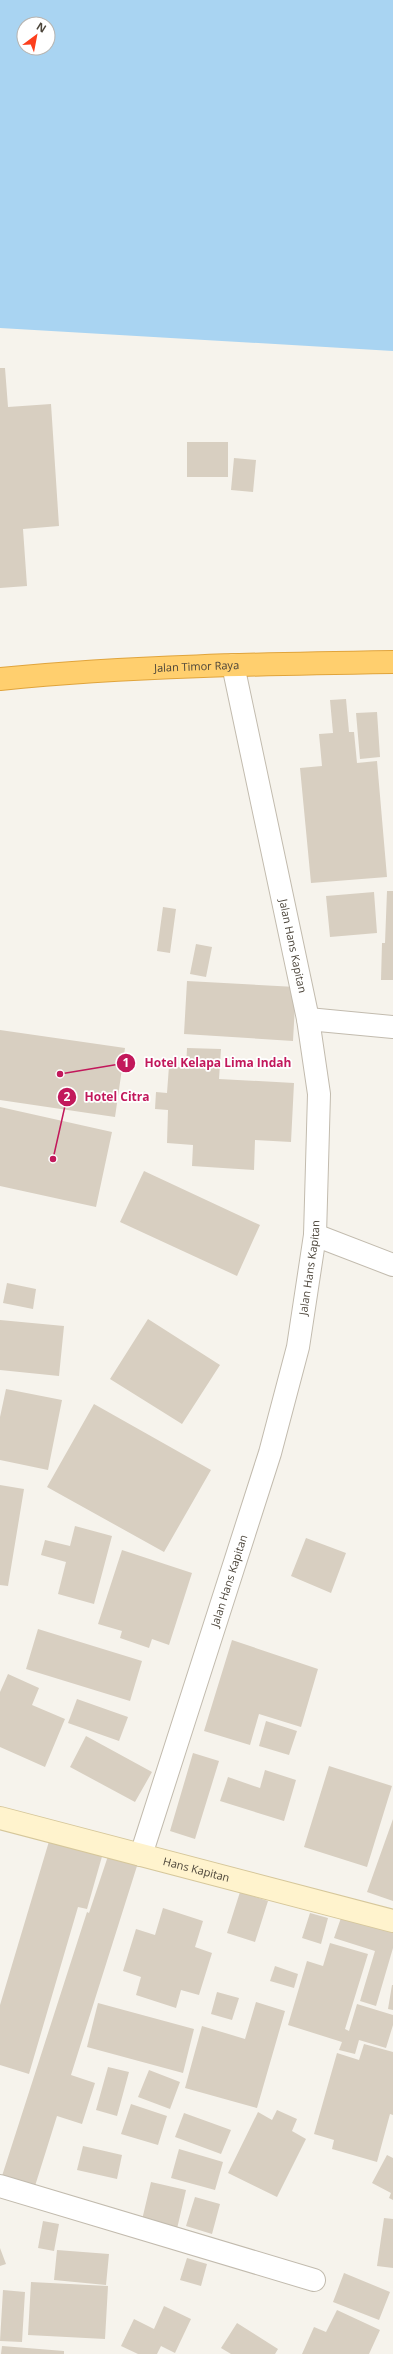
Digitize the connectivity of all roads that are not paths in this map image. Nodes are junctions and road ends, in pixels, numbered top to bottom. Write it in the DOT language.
graph roads {
  1 [pos="393,662"];
  2 [pos="234,665"];
  3 [pos="0,679"];
  4 [pos="308,1019"];
  5 [pos="393,1027"];
  6 [pos="315,1235"];
  7 [pos="393,1264"];
  8 [pos="0,1818"];
  9 [pos="141,1855"];
  10 [pos="393,1921"];
  11 [pos="0,2186"];
  12 [pos="314,2280"];
  1 -- 2 [label="highway, Jalan Timor Raya"];
  2 -- 3 [label="highway, Jalan Timor Raya"];
  2 -- 4 [label="street, Jalan Hans Kapitan"];
  4 -- 5 [label="street"];
  4 -- 6 [label="street, Jalan Hans Kapitan"];
  6 -- 7 [label="street"];
  6 -- 9 [label="street, Jalan Hans Kapitan"];
  8 -- 9 [label="street, Hans Kapitan"];
  9 -- 10 [label="street, Hans Kapitan"];
  11 -- 12 [label="street"];
}
